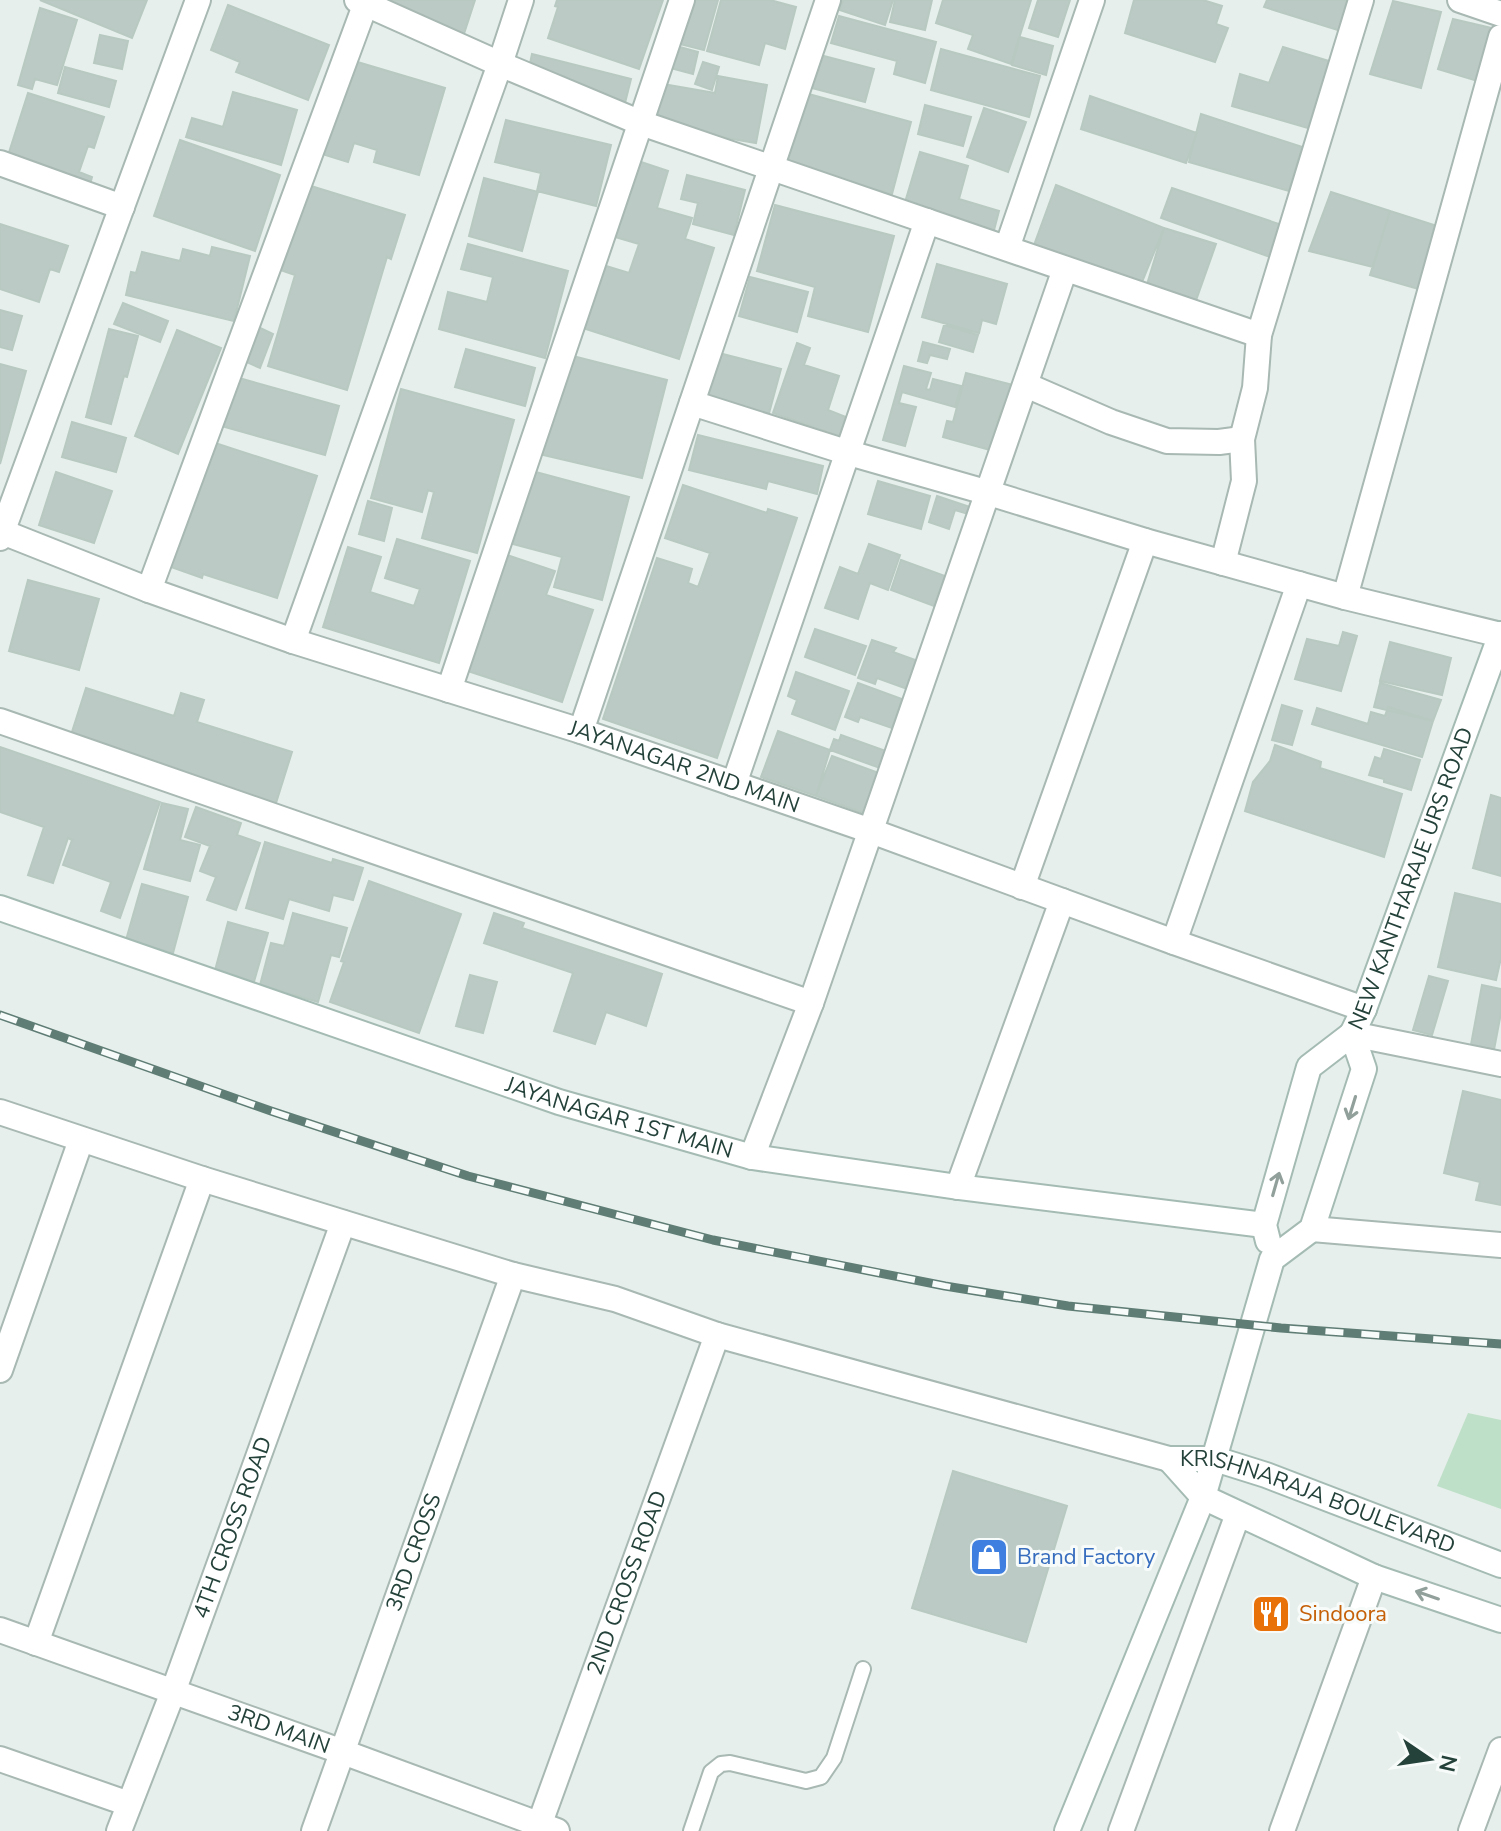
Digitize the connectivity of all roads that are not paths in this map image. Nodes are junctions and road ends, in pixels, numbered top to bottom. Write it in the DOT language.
graph roads {
  1 [pos="198,0"];
  2 [pos="521,0"];
  3 [pos="682,0"];
  4 [pos="828,0"];
  5 [pos="1092,0"];
  6 [pos="1361,0"];
  7 [pos="1460,0"];
  8 [pos="363,1"];
  9 [pos="1501,14"];
  10 [pos="1501,37"];
  11 [pos="500,64"];
  12 [pos="641,123"];
  13 [pos="0,163"];
  14 [pos="771,168"];
  15 [pos="122,207"];
  16 [pos="927,221"];
  17 [pos="1007,248"];
  18 [pos="1065,269"];
  19 [pos="1259,335"];
  20 [pos="1026,385"];
  21 [pos="692,403"];
  22 [pos="1242,439"];
  23 [pos="849,453"];
  24 [pos="989,493"];
  25 [pos="1,534"];
  26 [pos="1145,541"];
  27 [pos="1223,563"];
  28 [pos="1299,584"];
  29 [pos="149,590"];
  30 [pos="1345,597"];
  31 [pos="1501,635"];
  32 [pos="293,641"];
  33 [pos="449,690"];
  34 [pos="0,721"];
  35 [pos="581,731"];
  36 [pos="734,784"];
  37 [pos="871,831"];
  38 [pos="1022,887"];
  39 [pos="1062,901"];
  40 [pos="0,908"];
  41 [pos="1174,942"];
  42 [pos="811,1003"];
  43 [pos="1364,1009"];
  44 [pos="1352,1034"];
  45 [pos="1501,1064"];
  46 [pos="0,1112"];
  47 [pos="81,1140"];
  48 [pos="752,1157"];
  49 [pos="202,1179"];
  50 [pos="958,1187"];
  51 [pos="343,1223"];
  52 [pos="1264,1225"];
  53 [pos="1312,1229"];
  54 [pos="1501,1245"];
  55 [pos="1272,1259"];
  56 [pos="513,1275"];
  57 [pos="717,1335"];
  58 [pos="0,1370"];
  59 [pos="1169,1459"];
  60 [pos="1215,1459"];
  61 [pos="1203,1497"];
  62 [pos="1238,1514"];
  63 [pos="1501,1565"];
  64 [pos="1374,1577"];
  65 [pos="1501,1620"];
  66 [pos="0,1630"];
  67 [pos="36,1643"];
  68 [pos="863,1669"];
  69 [pos="173,1692"];
  70 [pos="1501,1750"];
  71 [pos="343,1752"];
  72 [pos="0,1759"];
  73 [pos="129,1804"];
  74 [pos="544,1829"];
  75 [pos="119,1831"];
  76 [pos="314,1831"];
  77 [pos="691,1831"];
  78 [pos="1067,1831"];
  79 [pos="1121,1831"];
  80 [pos="1282,1831"];
  81 [pos="1471,1831"];
  1 -- 15 [label="street"];
  2 -- 11 [label="street"];
  3 -- 12 [label="street"];
  4 -- 14 [label="street"];
  5 -- 17 [label="street"];
  6 -- 19 [label="street"];
  7 -- 9 [label="street"];
  8 -- 11 [label="street"];
  8 -- 29 [label="street"];
  10 -- 30 [label="street"];
  11 -- 12 [label="street"];
  11 -- 32 [label="street"];
  12 -- 14 [label="street"];
  12 -- 33 [label="street"];
  13 -- 15 [label="street"];
  14 -- 16 [label="street"];
  14 -- 21 [label="street"];
  15 -- 25 [label="street"];
  16 -- 17 [label="street"];
  16 -- 23 [label="street"];
  17 -- 18 [label="street"];
  18 -- 19 [label="street"];
  18 -- 20 [label="street"];
  19 -- 22 [label="street"];
  20 -- 22 [label="street"];
  20 -- 24 [label="street"];
  21 -- 23 [label="street"];
  21 -- 35 [label="street"];
  22 -- 27 [label="street"];
  23 -- 24 [label="street"];
  23 -- 36 [label="street"];
  24 -- 26 [label="street"];
  24 -- 37 [label="street"];
  25 -- 29 [label="street, JAYANAGAR 2ND MAIN"];
  26 -- 27 [label="street"];
  26 -- 38 [label="street"];
  27 -- 28 [label="street"];
  28 -- 30 [label="street"];
  28 -- 41 [label="street"];
  29 -- 32 [label="street, JAYANAGAR 2ND MAIN"];
  30 -- 31 [label="street"];
  31 -- 43 [label="street, NEW KANTHARAJE URS ROAD"];
  32 -- 33 [label="street, JAYANAGAR 2ND MAIN"];
  33 -- 35 [label="street, JAYANAGAR 2ND MAIN"];
  34 -- 42 [label="street"];
  35 -- 36 [label="street, JAYANAGAR 2ND MAIN"];
  36 -- 37 [label="street, JAYANAGAR 2ND MAIN"];
  37 -- 38 [label="street, JAYANAGAR 2ND MAIN"];
  37 -- 42 [label="street"];
  38 -- 39 [label="street, JAYANAGAR 2ND MAIN"];
  39 -- 41 [label="street, JAYANAGAR 2ND MAIN"];
  39 -- 50 [label="street"];
  40 -- 48 [label="street, JAYANAGAR 1ST MAIN"];
  41 -- 43 [label="street, JAYANAGAR 2ND MAIN"];
  42 -- 48 [label="street"];
  43 -- 44 [label="street, NEW KANTHARAJE URS ROAD"];
  44 -- 45 [label="street"];
  52 -- 44 [label="street, one-way"];
  44 -- 53 [label="street, NEW KANTHARAJE URS ROAD, one-way"];
  46 -- 47 [label="street"];
  47 -- 49 [label="street"];
  47 -- 58 [label="street"];
  48 -- 50 [label="street, JAYANAGAR 1ST MAIN"];
  49 -- 51 [label="street"];
  49 -- 67 [label="street"];
  50 -- 52 [label="street, JAYANAGAR 1ST MAIN"];
  51 -- 56 [label="street"];
  51 -- 69 [label="street, 4TH CROSS ROAD"];
  52 -- 55 [label="street"];
  53 -- 54 [label="street"];
  53 -- 55 [label="street"];
  55 -- 60 [label="street"];
  56 -- 57 [label="street"];
  56 -- 71 [label="street, 3RD CROSS"];
  57 -- 59 [label="street"];
  57 -- 74 [label="street, 2ND CROSS ROAD"];
  59 -- 60 [label="street, KRISHNARAJA BOULEVARD"];
  59 -- 61 [label="street, KRISHNARAJA BOULEVARD"];
  60 -- 61 [label="street"];
  60 -- 63 [label="street, KRISHNARAJA BOULEVARD"];
  61 -- 62 [label="street, KRISHNARAJA BOULEVARD"];
  61 -- 78 [label="street"];
  62 -- 64 [label="street, KRISHNARAJA BOULEVARD"];
  62 -- 79 [label="street"];
  65 -- 64 [label="street, KRISHNARAJA BOULEVARD, one-way"];
  64 -- 80 [label="street"];
  66 -- 67 [label="street, 3RD MAIN"];
  67 -- 69 [label="street, 3RD MAIN"];
  68 -- 77 [label="lane"];
  69 -- 71 [label="street, 3RD MAIN"];
  69 -- 73 [label="street, 4TH CROSS ROAD"];
  70 -- 81 [label="street"];
  71 -- 74 [label="street, 3RD MAIN"];
  71 -- 76 [label="street, 3RD CROSS"];
  72 -- 73 [label="street"];
  73 -- 75 [label="street, 4TH CROSS ROAD"];
}
